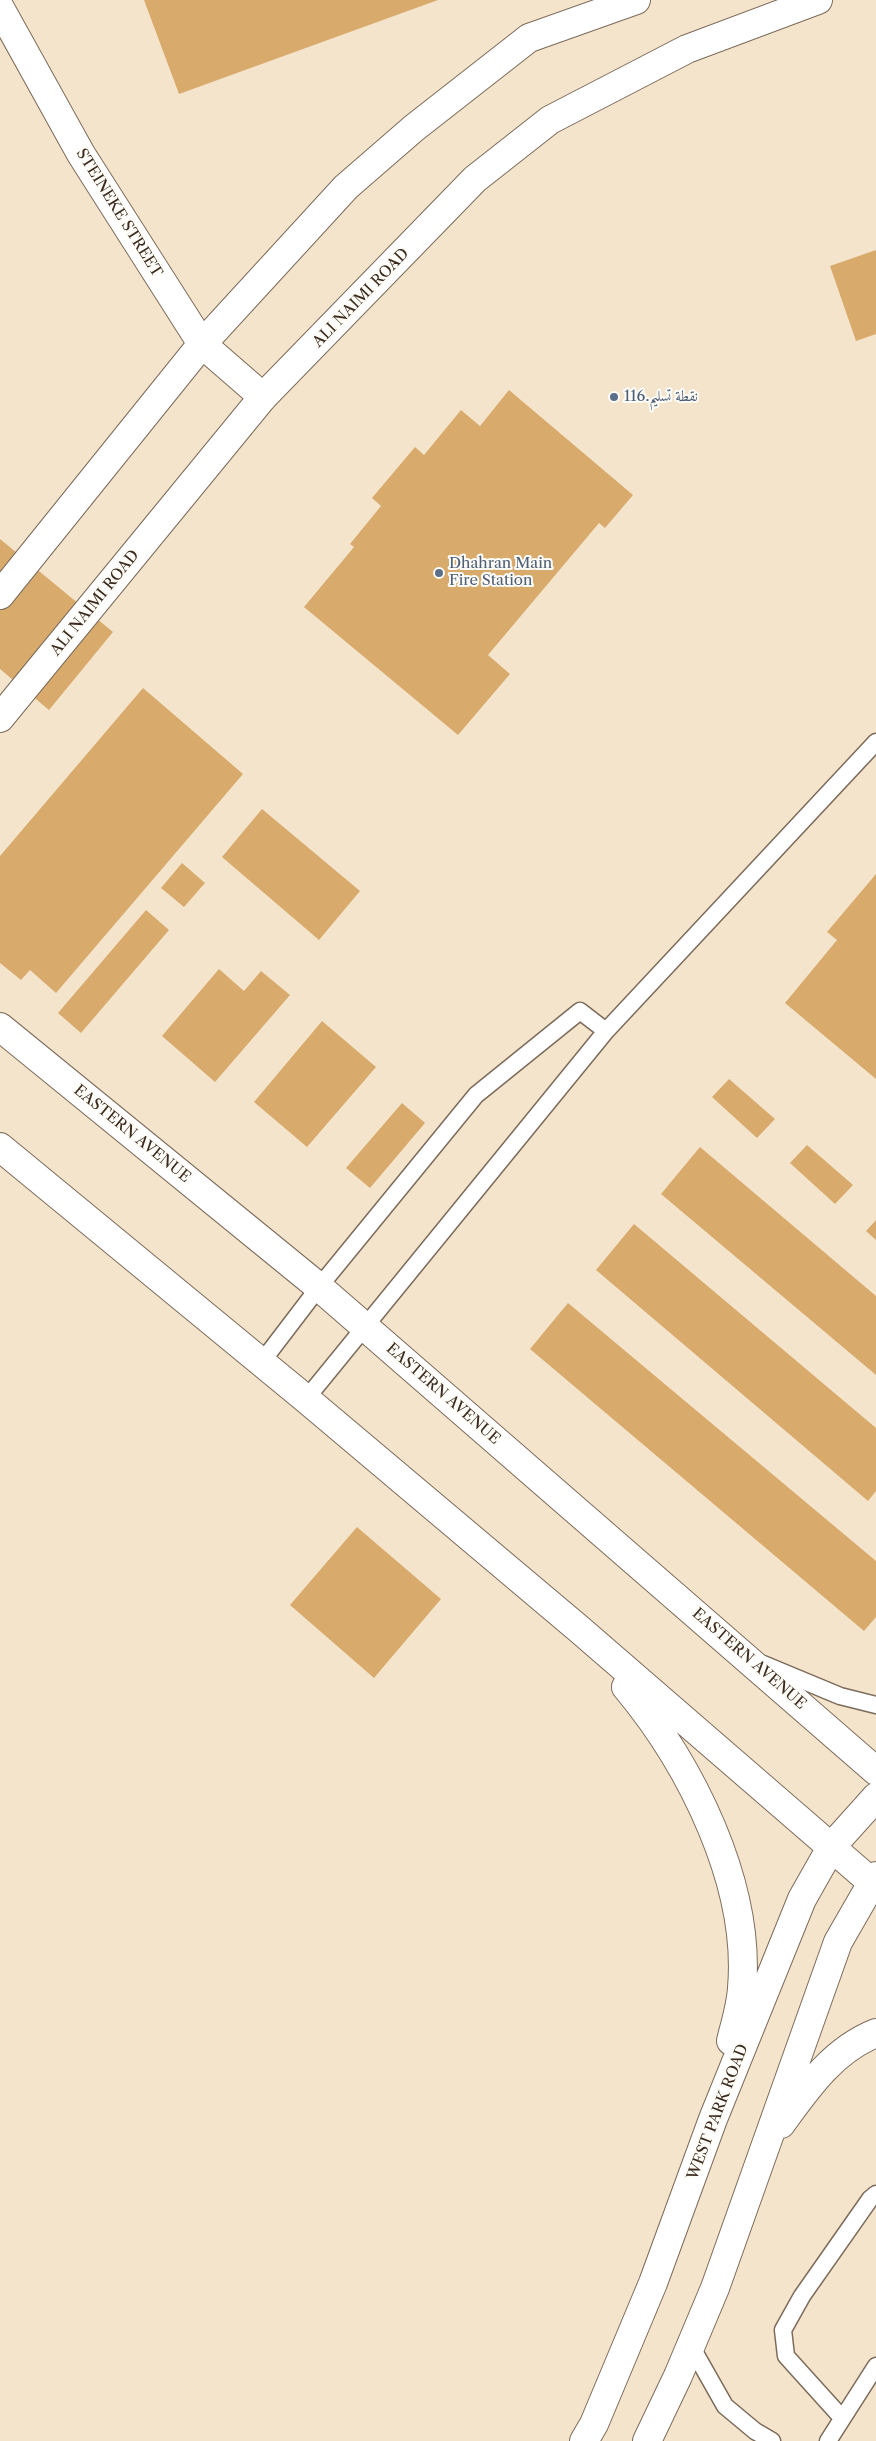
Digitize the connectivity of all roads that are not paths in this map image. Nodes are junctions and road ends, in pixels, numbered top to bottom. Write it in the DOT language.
graph roads {
  1 [pos="636,0"];
  2 [pos="818,0"];
  3 [pos="0,8"];
  4 [pos="202,344"];
  5 [pos="263,398"];
  6 [pos="0,595"];
  7 [pos="0,718"];
  8 [pos="876,742"];
  9 [pos="0,1027"];
  10 [pos="606,1031"];
  11 [pos="0,1147"];
  12 [pos="319,1287"];
  13 [pos="366,1327"];
  14 [pos="262,1363"];
  15 [pos="306,1399"];
  16 [pos="579,1630"];
  17 [pos="746,1656"];
  18 [pos="876,1705"];
  19 [pos="876,1771"];
  20 [pos="876,1796"];
  21 [pos="832,1846"];
  22 [pos="875,1881"];
  23 [pos="876,2033"];
  24 [pos="714,2119"];
  25 [pos="763,2150"];
  26 [pos="876,2194"];
  27 [pos="691,2346"];
  28 [pos="876,2366"];
  29 [pos="842,2418"];
  30 [pos="584,2441"];
  31 [pos="647,2441"];
  32 [pos="772,2441"];
  33 [pos="828,2441"];
  1 -- 4 [label="main road"];
  2 -- 5 [label="main road, ALI NAIMI ROAD"];
  3 -- 4 [label="main road, STEINEKE STREET"];
  4 -- 5 [label="main road, STEINEKE STREET"];
  4 -- 6 [label="main road"];
  5 -- 7 [label="main road, ALI NAIMI ROAD"];
  8 -- 10 [label="lane"];
  9 -- 12 [label="main road, EASTERN AVENUE"];
  10 -- 12 [label="lane"];
  10 -- 13 [label="lane"];
  11 -- 14 [label="main road"];
  12 -- 13 [label="main road, EASTERN AVENUE"];
  12 -- 14 [label="lane"];
  13 -- 15 [label="lane"];
  13 -- 17 [label="main road, EASTERN AVENUE"];
  14 -- 15 [label="main road"];
  15 -- 16 [label="main road"];
  16 -- 21 [label="main road"];
  16 -- 24 [label="main road"];
  17 -- 18 [label="lane"];
  17 -- 19 [label="main road, EASTERN AVENUE"];
  20 -- 21 [label="main road, WEST PARK ROAD"];
  21 -- 22 [label="main road"];
  21 -- 24 [label="main road, WEST PARK ROAD"];
  22 -- 25 [label="main road"];
  23 -- 25 [label="main road"];
  24 -- 30 [label="main road, WEST PARK ROAD"];
  25 -- 27 [label="main road"];
  26 -- 29 [label="lane"];
  27 -- 31 [label="main road"];
  27 -- 32 [label="lane"];
  28 -- 29 [label="lane"];
  29 -- 33 [label="lane"];
}
